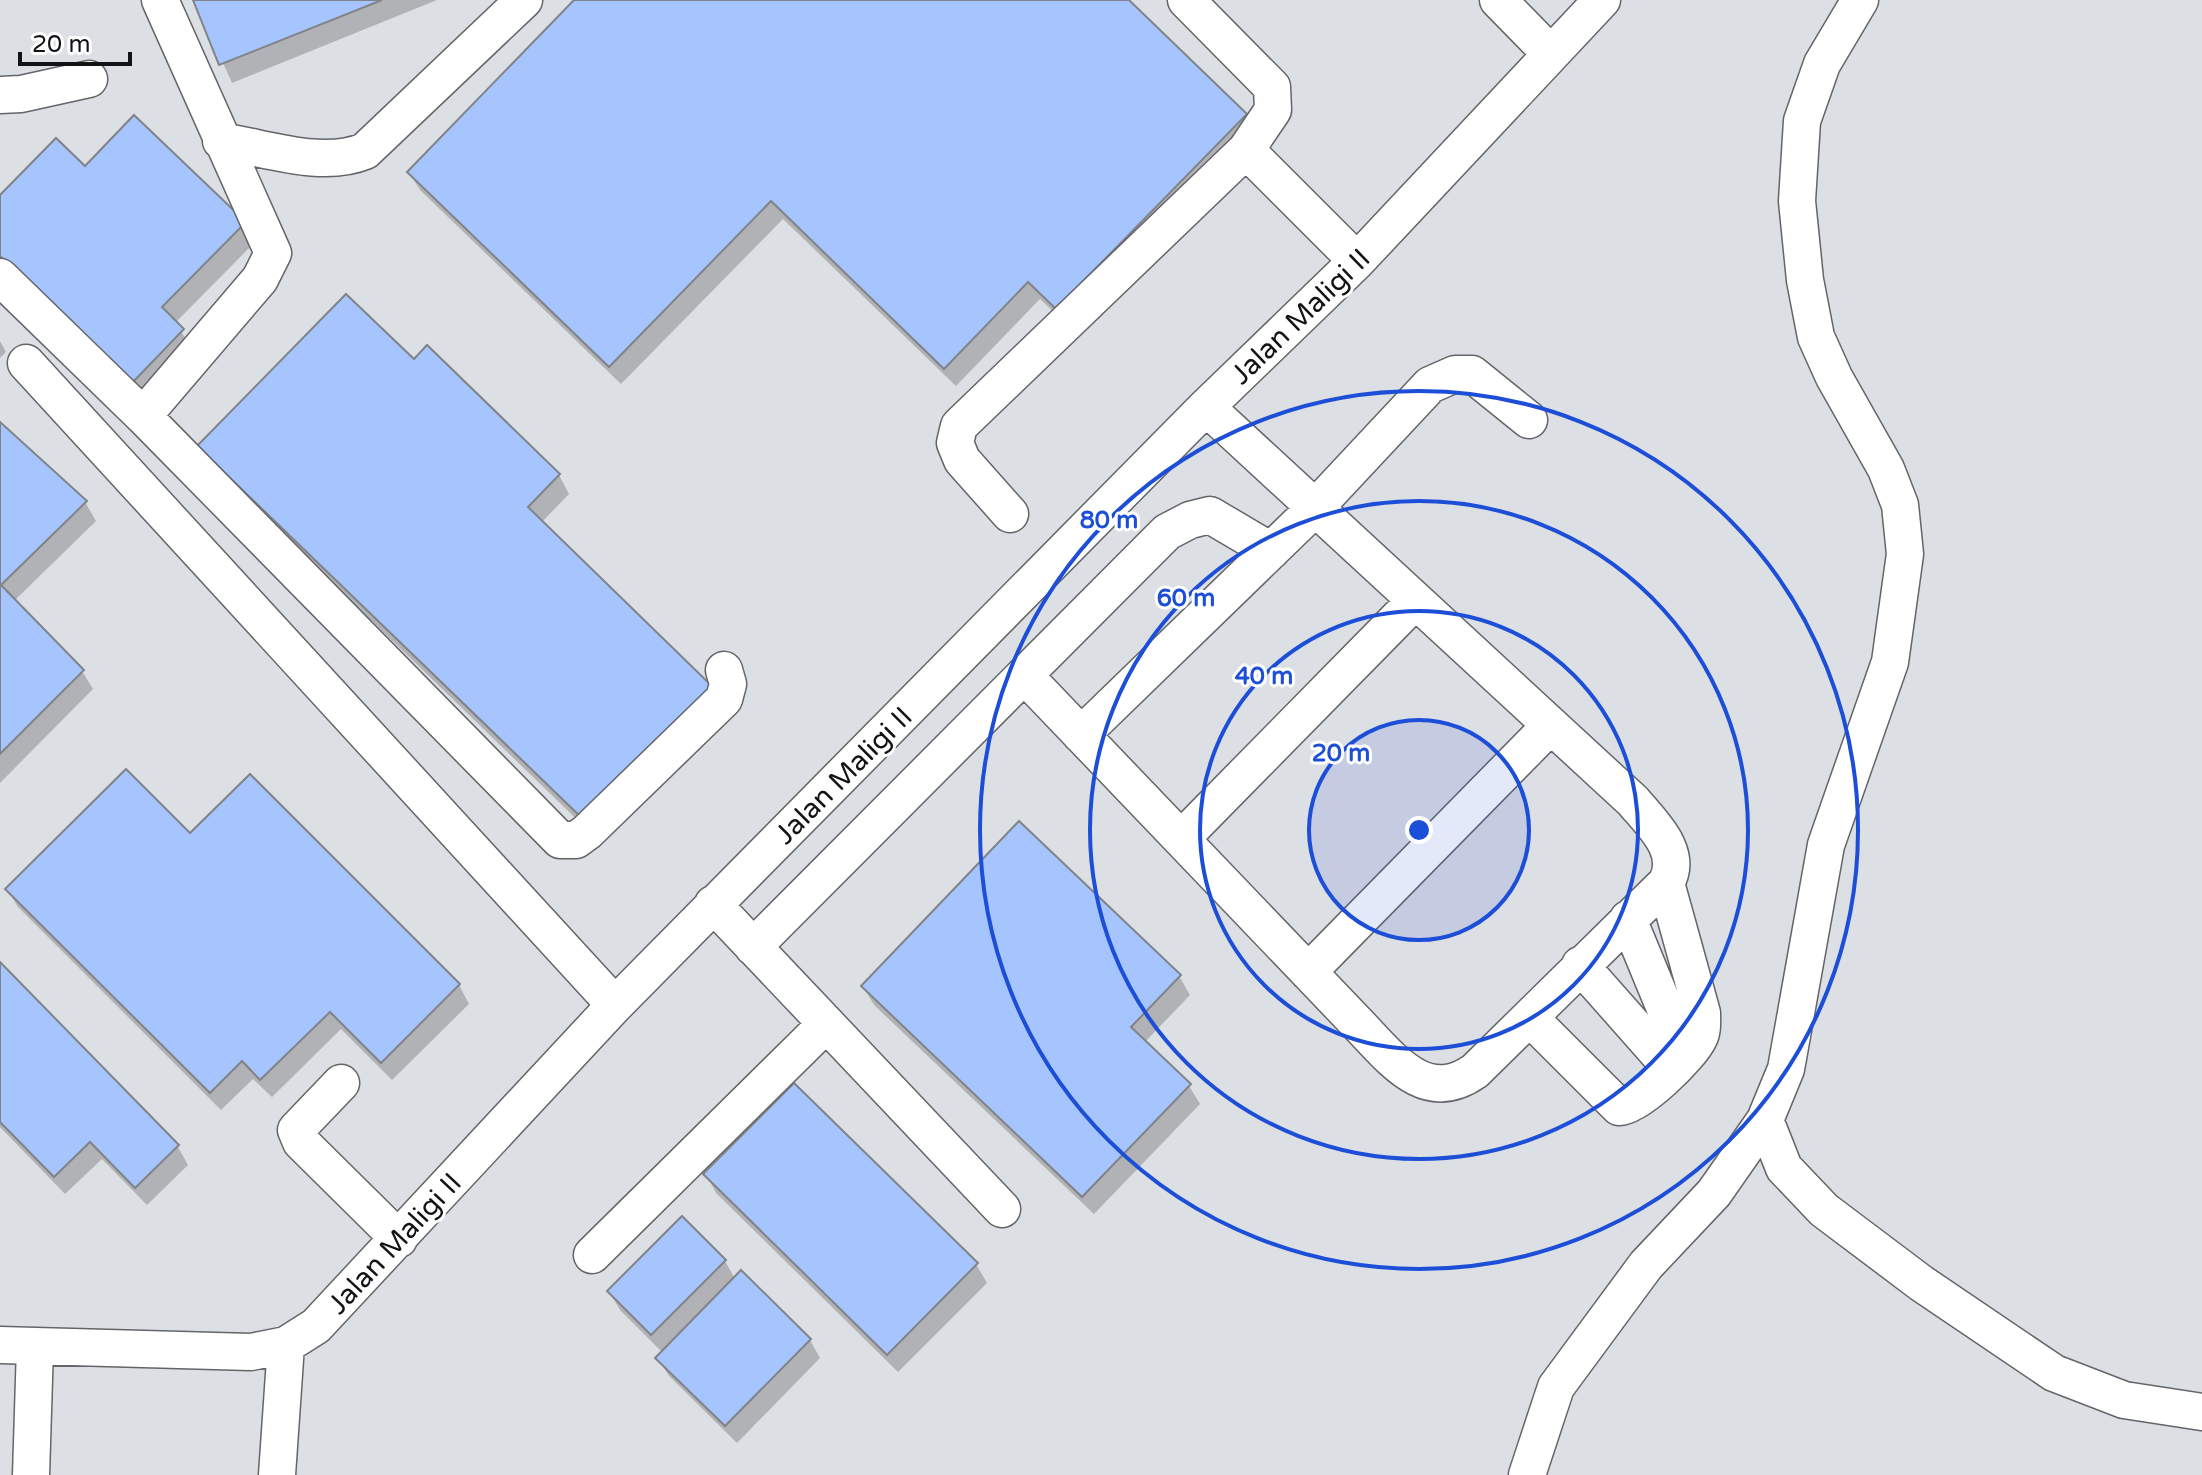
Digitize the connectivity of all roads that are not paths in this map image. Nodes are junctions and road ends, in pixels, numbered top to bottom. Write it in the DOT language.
graph roads {
  1 [pos="160,0"];
  2 [pos="524,0"];
  3 [pos="1186,0"];
  4 [pos="1498,0"];
  5 [pos="1602,0"];
  6 [pos="1860,0"];
  7 [pos="1550,53"];
  8 [pos="89,79"];
  9 [pos="0,95"];
  10 [pos="221,141"];
  11 [pos="1246,150"];
  12 [pos="1357,261"];
  13 [pos="0,277"];
  14 [pos="26,363"];
  15 [pos="1206,407"];
  16 [pos="143,416"];
  17 [pos="1529,420"];
  18 [pos="1313,510"];
  19 [pos="1010,514"];
  20 [pos="1271,551"];
  21 [pos="1415,601"];
  22 [pos="724,670"];
  23 [pos="1024,675"];
  24 [pos="1550,726"];
  25 [pos="1081,735"];
  26 [pos="1181,839"];
  27 [pos="1666,883"];
  28 [pos="713,904"];
  29 [pos="1628,919"];
  30 [pos="753,947"];
  31 [pos="1580,965"];
  32 [pos="1308,972"];
  33 [pos="615,1005"];
  34 [pos="1531,1019"];
  35 [pos="826,1024"];
  36 [pos="1679,1063"];
  37 [pos="341,1083"];
  38 [pos="1765,1120"];
  39 [pos="1002,1209"];
  40 [pos="399,1239"];
  41 [pos="592,1255"];
  42 [pos="0,1345"];
  43 [pos="286,1345"];
  44 [pos="35,1347"];
  45 [pos="2202,1412"];
  46 [pos="31,1475"];
  47 [pos="277,1475"];
  48 [pos="1527,1475"];
  1 -- 10 [label="street"];
  2 -- 10 [label="street"];
  3 -- 11 [label="street"];
  4 -- 7 [label="street"];
  5 -- 7 [label="street, Jalan Maligi II"];
  6 -- 38 [label="street"];
  7 -- 12 [label="street, Jalan Maligi II"];
  8 -- 9 [label="street"];
  10 -- 16 [label="street"];
  11 -- 12 [label="street"];
  11 -- 19 [label="street"];
  12 -- 15 [label="street, Jalan Maligi II"];
  13 -- 16 [label="street"];
  14 -- 33 [label="street"];
  15 -- 18 [label="street"];
  15 -- 28 [label="street, Jalan Maligi II"];
  16 -- 22 [label="street"];
  17 -- 18 [label="street"];
  18 -- 20 [label="street"];
  18 -- 21 [label="street"];
  20 -- 23 [label="street"];
  20 -- 25 [label="street"];
  21 -- 24 [label="street"];
  21 -- 26 [label="street"];
  23 -- 25 [label="street"];
  23 -- 30 [label="street"];
  24 -- 27 [label="street"];
  24 -- 32 [label="street"];
  25 -- 26 [label="street"];
  26 -- 32 [label="street"];
  27 -- 29 [label="street"];
  27 -- 36 [label="street"];
  28 -- 30 [label="street"];
  28 -- 33 [label="street, Jalan Maligi II"];
  29 -- 31 [label="street"];
  29 -- 36 [label="street"];
  30 -- 35 [label="street"];
  31 -- 34 [label="street"];
  31 -- 36 [label="street"];
  32 -- 34 [label="street"];
  33 -- 40 [label="street, Jalan Maligi II"];
  34 -- 36 [label="street"];
  35 -- 39 [label="street"];
  35 -- 41 [label="street"];
  37 -- 40 [label="street"];
  38 -- 45 [label="street"];
  38 -- 48 [label="street"];
  40 -- 43 [label="street, Jalan Maligi II"];
  42 -- 44 [label="street, Jalan Maligi II"];
  43 -- 44 [label="street, Jalan Maligi II"];
  43 -- 47 [label="street"];
  44 -- 46 [label="street"];
}
